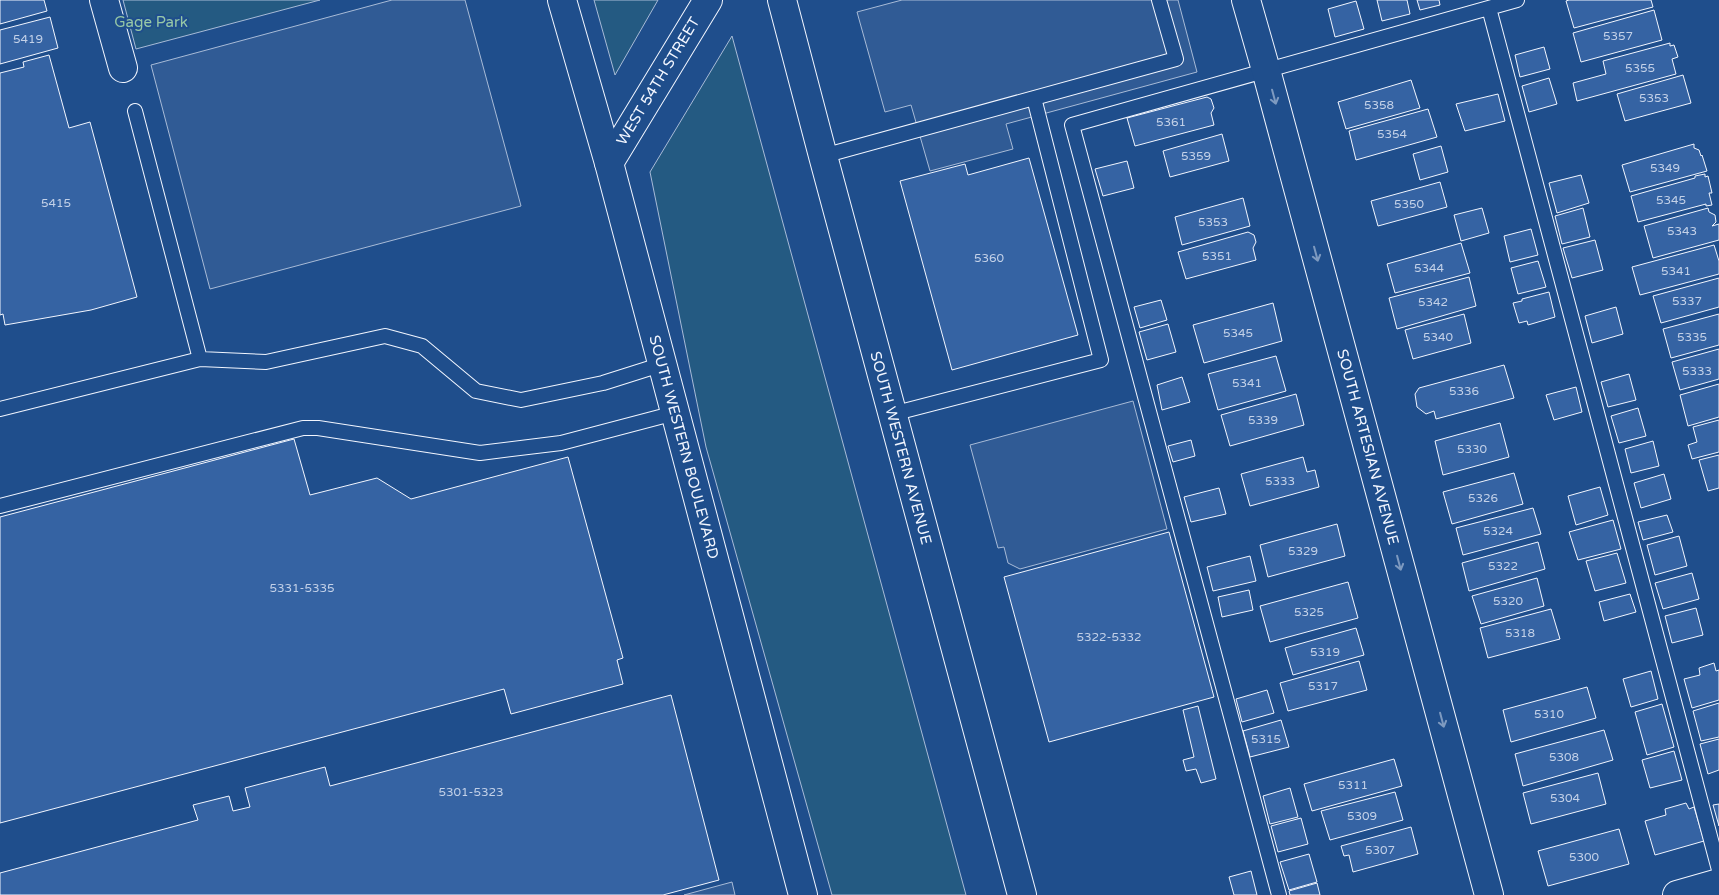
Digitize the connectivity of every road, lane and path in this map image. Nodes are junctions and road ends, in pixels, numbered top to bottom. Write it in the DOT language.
graph roads {
  1 [pos="104,0"];
  2 [pos="562,0"];
  3 [pos="708,0"];
  4 [pos="782,0"];
  5 [pos="1159,0"];
  6 [pos="1246,0"];
  7 [pos="1517,0"];
  8 [pos="1489,8"];
  9 [pos="124,68"];
  10 [pos="1266,70"];
  11 [pos="1034,98"];
  12 [pos="135,111"];
  13 [pos="823,156"];
  14 [pos="609,163"];
  15 [pos="200,359"];
  16 [pos="663,364"];
  17 [pos="0,409"];
  18 [pos="675,413"];
  19 [pos="892,414"];
  20 [pos="0,506"];
  21 [pos="1719,870"];
  22 [pos="1719,884"];
  23 [pos="803,895"];
  24 [pos="1022,895"];
  25 [pos="1279,895"];
  26 [pos="1489,895"];
  27 [pos="1677,895"];
  1 -- 9 [label="street"];
  2 -- 14 [label="street, SOUTH WESTERN BOULEVARD"];
  3 -- 14 [label="street, WEST 54TH STREET"];
  4 -- 13 [label="street, SOUTH WESTERN AVENUE"];
  5 -- 11 [label="lane"];
  6 -- 10 [label="street, SOUTH ARTESIAN AVENUE"];
  7 -- 8 [label="lane"];
  8 -- 10 [label="lane"];
  8 -- 21 [label="lane"];
  10 -- 25 [label="lane"];
  10 -- 26 [label="street, SOUTH ARTESIAN AVENUE, one-way"];
  11 -- 13 [label="lane"];
  11 -- 19 [label="lane"];
  12 -- 15 [label="lane"];
  13 -- 19 [label="street, SOUTH WESTERN AVENUE"];
  14 -- 16 [label="street, SOUTH WESTERN BOULEVARD"];
  15 -- 16 [label="lane"];
  15 -- 17 [label="lane"];
  16 -- 18 [label="street, SOUTH WESTERN BOULEVARD"];
  18 -- 20 [label="lane"];
  18 -- 23 [label="street, SOUTH WESTERN BOULEVARD"];
  19 -- 24 [label="street, SOUTH WESTERN AVENUE"];
  22 -- 27 [label="street"];
}
